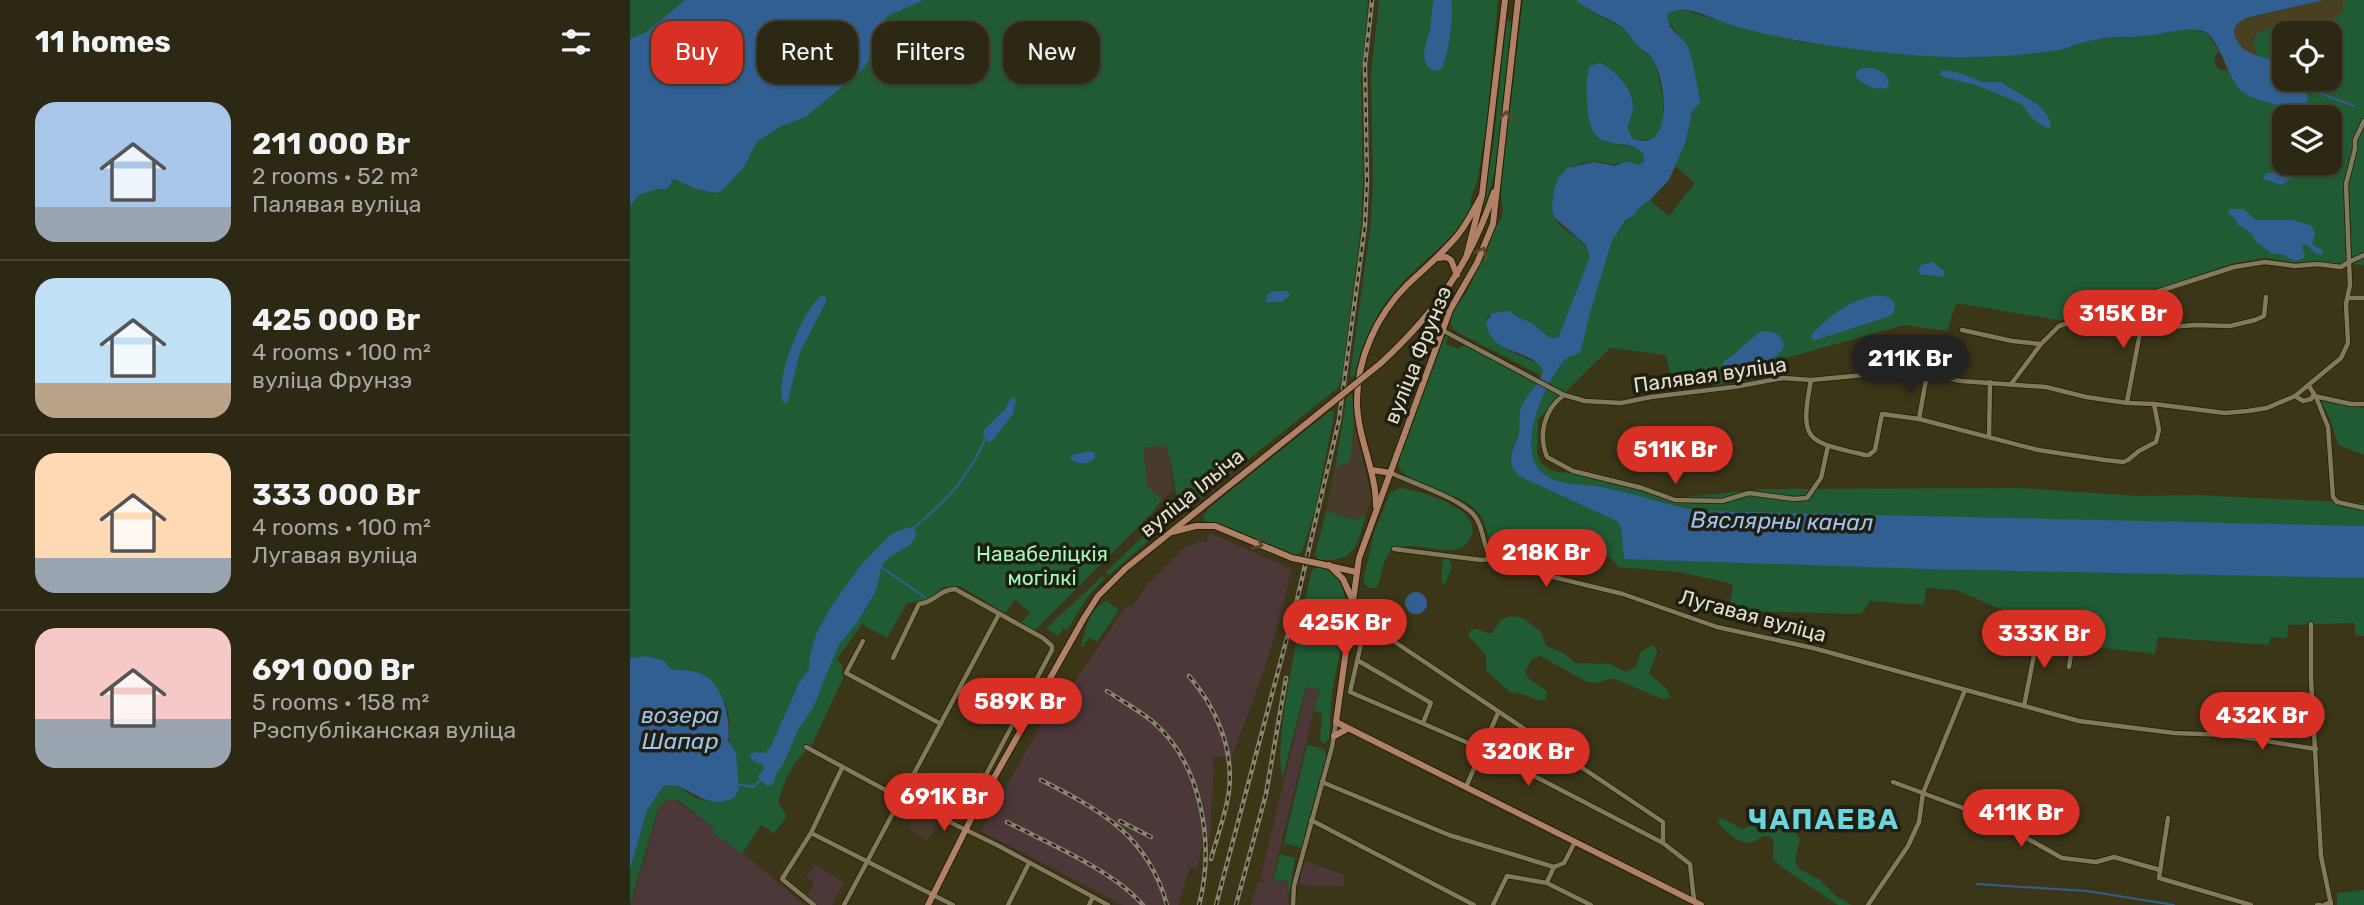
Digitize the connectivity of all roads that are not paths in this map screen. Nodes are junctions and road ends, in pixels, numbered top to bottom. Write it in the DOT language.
graph roads {
  1 [pos="1505,0"];
  2 [pos="1518,0"];
  3 [pos="2364,121"];
  4 [pos="1497,184"];
  5 [pos="1482,195"];
  6 [pos="2364,255"];
  7 [pos="1436,258"];
  8 [pos="1466,258"];
  9 [pos="2349,262"];
  10 [pos="1457,275"];
  11 [pos="2266,297"];
  12 [pos="2348,298"];
  13 [pos="2364,298"];
  14 [pos="2140,300"];
  15 [pos="2142,322"];
  16 [pos="1443,330"];
  17 [pos="1962,330"];
  18 [pos="2040,344"];
  19 [pos="1927,374"];
  20 [pos="1811,380"];
  21 [pos="1990,383"];
  22 [pos="2012,383"];
  23 [pos="2309,386"];
  24 [pos="1564,395"];
  25 [pos="2295,397"];
  26 [pos="2315,397"];
  27 [pos="2127,403"];
  28 [pos="2154,404"];
  29 [pos="2364,404"];
  30 [pos="1919,419"];
  31 [pos="1989,437"];
  32 [pos="1828,446"];
  33 [pos="1372,470"];
  34 [pos="1391,473"];
  35 [pos="2364,508"];
  36 [pos="1376,512"];
  37 [pos="1170,532"];
  38 [pos="1395,549"];
  39 [pos="1492,559"];
  40 [pos="1329,565"];
  41 [pos="1356,572"];
  42 [pos="1352,601"];
  43 [pos="999,614"];
  44 [pos="2311,624"];
  45 [pos="863,641"];
  46 [pos="893,658"];
  47 [pos="1357,660"];
  48 [pos="2068,667"];
  49 [pos="1965,690"];
  50 [pos="2024,706"];
  51 [pos="1499,713"];
  52 [pos="1336,722"];
  53 [pos="1423,723"];
  54 [pos="941,724"];
  55 [pos="1347,729"];
  56 [pos="1334,736"];
  57 [pos="806,747"];
  58 [pos="1482,749"];
  59 [pos="2316,749"];
  60 [pos="842,768"];
  61 [pos="1322,782"];
  62 [pos="1893,782"];
  63 [pos="1466,787"];
  64 [pos="1923,793"];
  65 [pos="902,799"];
  66 [pos="942,818"];
  67 [pos="2168,818"];
  68 [pos="1311,820"];
  69 [pos="966,829"];
  70 [pos="811,833"];
  71 [pos="1574,842"];
  72 [pos="1662,843"];
  73 [pos="869,860"];
  74 [pos="1029,863"];
  75 [pos="1554,867"];
  76 [pos="2160,870"];
  77 [pos="1547,883"];
  78 [pos="933,895"];
  79 [pos="1093,897"];
  80 [pos="1693,900"];
  81 [pos="2331,904"];
  82 [pos="814,905"];
  83 [pos="844,905"];
  84 [pos="928,905"];
  85 [pos="953,905"];
  86 [pos="1008,905"];
  87 [pos="1089,905"];
  88 [pos="1108,905"];
  89 [pos="1293,905"];
  90 [pos="1474,905"];
  91 [pos="1493,905"];
  92 [pos="1591,905"];
  93 [pos="1701,905"];
  94 [pos="1868,905"];
  95 [pos="2251,905"];
  96 [pos="2320,905"];
  1 -- 5 [label="main road"];
  4 -- 2 [label="main road, вуліца Фрунзэ, one-way"];
  3 -- 9 [label="street, Палявая вуліца"];
  4 -- 8 [label="main road, вуліца Ільіча"];
  16 -- 4 [label="main road, вуліца Фрунзэ, one-way"];
  5 -- 7 [label="main road"];
  5 -- 8 [label="main road, вуліца Ільіча"];
  6 -- 9 [label="street"];
  7 -- 10 [label="main road"];
  7 -- 33 [label="main road"];
  8 -- 10 [label="main road, вуліца Ільіча"];
  9 -- 12 [label="street, Палявая вуліца"];
  9 -- 14 [label="street"];
  10 -- 37 [label="main road, вуліца Ільіча, bridge"];
  11 -- 15 [label="street"];
  12 -- 13 [label="street"];
  12 -- 23 [label="street, Палявая вуліца"];
  14 -- 15 [label="street"];
  14 -- 18 [label="street"];
  15 -- 27 [label="street"];
  16 -- 24 [label="street, Палявая вуліца"];
  16 -- 34 [label="main road, вуліца Фрунзэ"];
  17 -- 18 [label="street"];
  18 -- 22 [label="street"];
  19 -- 20 [label="street, Палявая вуліца"];
  19 -- 21 [label="street, Палявая вуліца"];
  19 -- 30 [label="street"];
  20 -- 24 [label="street, Палявая вуліца"];
  20 -- 32 [label="street"];
  21 -- 22 [label="street, Палявая вуліца"];
  21 -- 31 [label="street"];
  22 -- 27 [label="street, Палявая вуліца"];
  23 -- 25 [label="street, Палявая вуліца"];
  23 -- 26 [label="street"];
  24 -- 32 [label="street"];
  25 -- 26 [label="street"];
  25 -- 28 [label="street, Палявая вуліца"];
  26 -- 29 [label="street"];
  26 -- 35 [label="street"];
  27 -- 28 [label="street, Палявая вуліца"];
  28 -- 31 [label="street"];
  30 -- 31 [label="street"];
  30 -- 32 [label="street"];
  33 -- 34 [label="main road"];
  33 -- 36 [label="main road"];
  34 -- 36 [label="main road, вуліца Фрунзэ"];
  34 -- 39 [label="street"];
  36 -- 41 [label="main road, вуліца Фрунзэ"];
  37 -- 40 [label="main road, one-way, bridge"];
  37 -- 69 [label="main road, вуліца Ільіча"];
  38 -- 39 [label="street, Лугавая вуліца"];
  39 -- 49 [label="street, Лугавая вуліца"];
  40 -- 41 [label="main road"];
  40 -- 42 [label="main road"];
  41 -- 42 [label="main road, вуліца Фрунзэ"];
  42 -- 52 [label="main road, вуліца Фрунзэ"];
  43 -- 46 [label="street"];
  43 -- 54 [label="street"];
  43 -- 66 [label="street"];
  44 -- 59 [label="street"];
  45 -- 54 [label="street"];
  47 -- 51 [label="street"];
  47 -- 53 [label="street"];
  47 -- 53 [label="street"];
  48 -- 50 [label="street"];
  49 -- 50 [label="street, Лугавая вуліца"];
  49 -- 64 [label="street"];
  50 -- 59 [label="street, Лугавая вуліца"];
  51 -- 58 [label="street"];
  51 -- 72 [label="street"];
  52 -- 55 [label="main road"];
  52 -- 56 [label="street"];
  53 -- 58 [label="street"];
  54 -- 65 [label="street"];
  55 -- 56 [label="main road"];
  55 -- 63 [label="main road"];
  56 -- 61 [label="street"];
  57 -- 60 [label="street"];
  58 -- 63 [label="street"];
  58 -- 72 [label="street"];
  59 -- 81 [label="street"];
  60 -- 65 [label="street"];
  60 -- 70 [label="street"];
  61 -- 68 [label="street"];
  61 -- 75 [label="street"];
  62 -- 64 [label="street"];
  63 -- 71 [label="main road"];
  64 -- 76 [label="street"];
  64 -- 94 [label="street"];
  65 -- 66 [label="street"];
  65 -- 73 [label="street"];
  66 -- 69 [label="street"];
  67 -- 76 [label="street"];
  68 -- 89 [label="street"];
  68 -- 90 [label="street"];
  69 -- 74 [label="street"];
  69 -- 78 [label="main road, вуліца Ільіча"];
  70 -- 73 [label="street"];
  70 -- 82 [label="street"];
  71 -- 75 [label="street"];
  71 -- 80 [label="main road"];
  72 -- 80 [label="street"];
  73 -- 78 [label="street"];
  73 -- 83 [label="street"];
  74 -- 79 [label="street"];
  74 -- 86 [label="street"];
  75 -- 77 [label="street"];
  76 -- 95 [label="street"];
  77 -- 91 [label="street"];
  77 -- 92 [label="street"];
  78 -- 84 [label="main road, вуліца Ільіча"];
  78 -- 85 [label="street"];
  79 -- 87 [label="street"];
  79 -- 88 [label="street"];
  80 -- 93 [label="main road"];
  81 -- 96 [label="street"];
}
